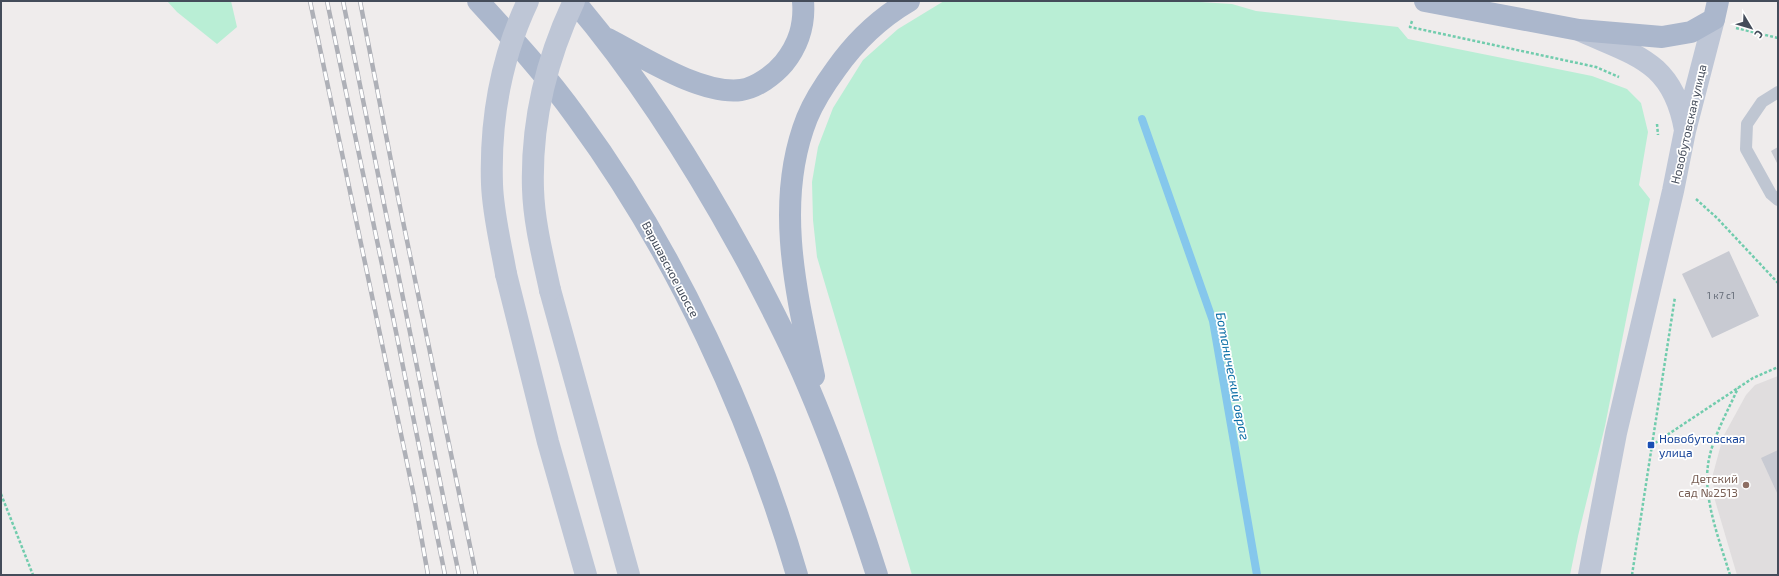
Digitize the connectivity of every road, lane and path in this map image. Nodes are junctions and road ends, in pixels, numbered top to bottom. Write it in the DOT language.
graph roads {
  1 [pos="478,1"];
  2 [pos="528,1"];
  3 [pos="574,1"];
  4 [pos="803,1"];
  5 [pos="909,1"];
  6 [pos="1425,1"];
  7 [pos="1721,15"];
  8 [pos="1410,27"];
  9 [pos="1579,30"];
  10 [pos="604,37"];
  11 [pos="1778,38"];
  12 [pos="1622,78"];
  13 [pos="1778,92"];
  14 [pos="1657,123"];
  15 [pos="1685,131"];
  16 [pos="1659,138"];
  17 [pos="1691,194"];
  18 [pos="1778,200"];
  19 [pos="1778,283"];
  20 [pos="1675,296"];
  21 [pos="1778,368"];
  22 [pos="1738,388"];
  23 [pos="827,433"];
  24 [pos="1652,445"];
  25 [pos="1,494"];
  26 [pos="33,575"];
  27 [pos="586,575"];
  28 [pos="629,575"];
  29 [pos="797,575"];
  30 [pos="877,575"];
  31 [pos="1589,575"];
  32 [pos="1632,575"];
  33 [pos="1730,575"];
  1 -- 29 [label="main road, Варшавское шоссе"];
  2 -- 27 [label="street, bridge"];
  3 -- 10 [label="main road"];
  3 -- 28 [label="street, bridge"];
  4 -- 10 [label="main road"];
  5 -- 23 [label="main road"];
  6 -- 9 [label="main road"];
  7 -- 9 [label="main road"];
  7 -- 11 [label="path"];
  7 -- 15 [label="street, Новобутовская улица"];
  8 -- 12 [label="path"];
  9 -- 15 [label="street"];
  10 -- 23 [label="main road"];
  13 -- 18 [label="lane"];
  14 -- 16 [label="path"];
  15 -- 31 [label="street, Новобутовская улица"];
  17 -- 19 [label="path"];
  20 -- 24 [label="path"];
  21 -- 22 [label="path"];
  22 -- 24 [label="path"];
  22 -- 33 [label="path"];
  23 -- 30 [label="main road"];
  24 -- 32 [label="path"];
  25 -- 26 [label="path"];
}
